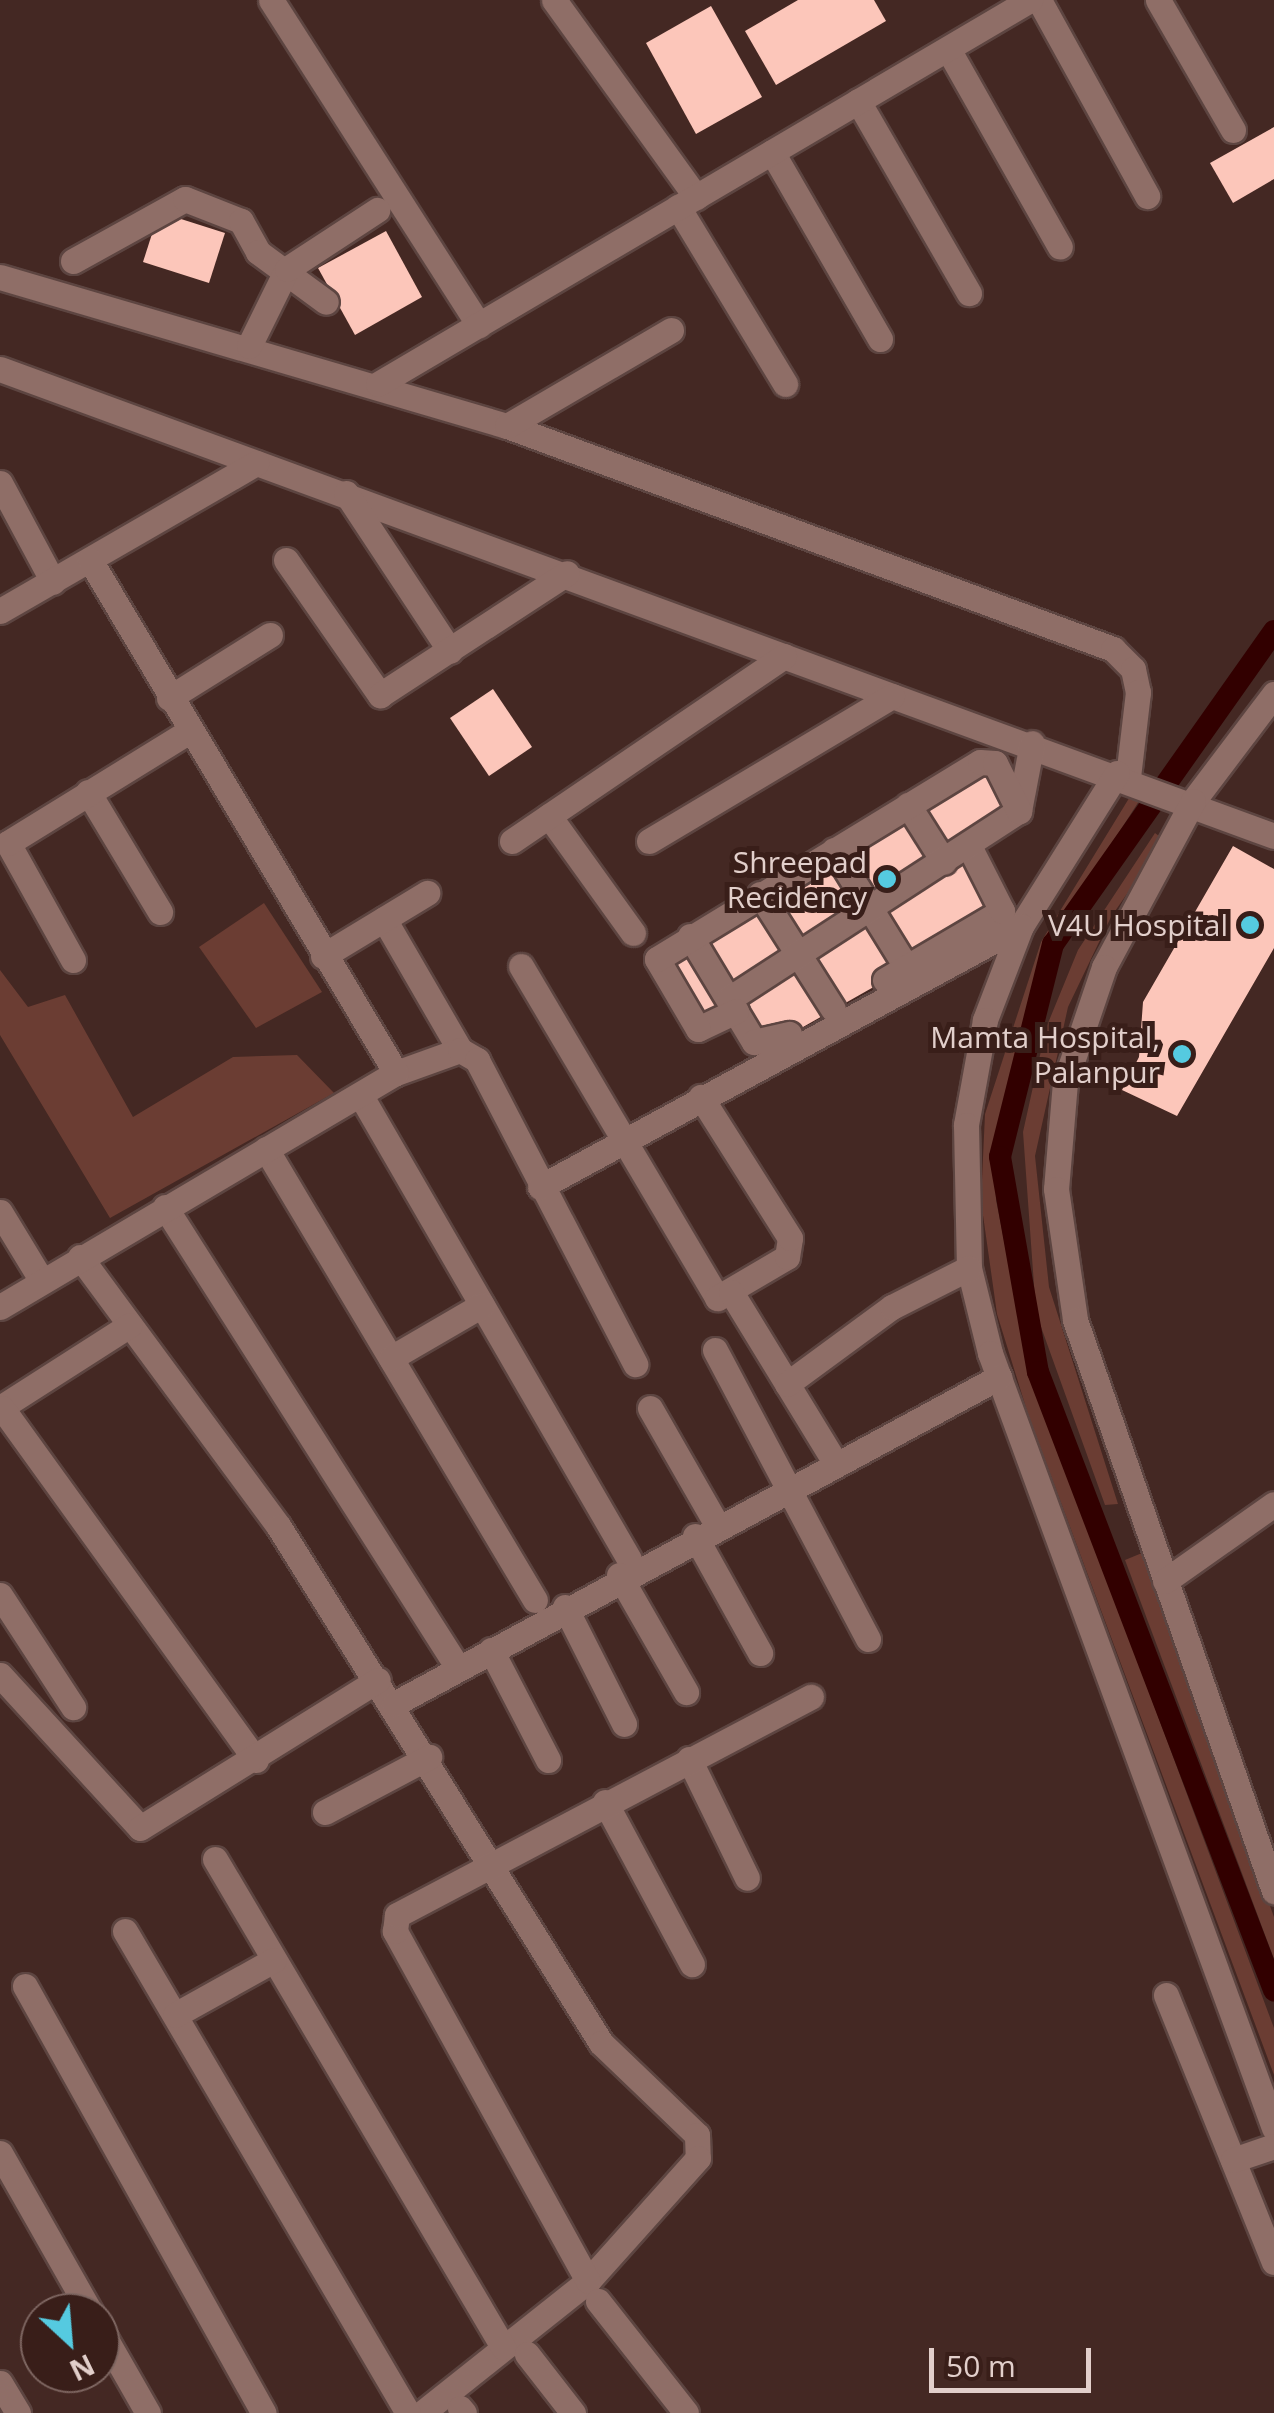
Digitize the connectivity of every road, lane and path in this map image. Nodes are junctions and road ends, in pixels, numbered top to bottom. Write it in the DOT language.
graph roads {
  1 [pos="271,0"];
  2 [pos="554,0"];
  3 [pos="1030,0"];
  4 [pos="1039,0"];
  5 [pos="1158,0"];
  6 [pos="948,48"];
  7 [pos="858,101"];
  8 [pos="1233,130"];
  9 [pos="772,152"];
  10 [pos="1146,196"];
  11 [pos="687,202"];
  12 [pos="377,210"];
  13 [pos="1060,247"];
  14 [pos="73,261"];
  15 [pos="286,269"];
  16 [pos="0,277"];
  17 [pos="969,294"];
  18 [pos="326,302"];
  19 [pos="479,324"];
  20 [pos="671,330"];
  21 [pos="880,339"];
  22 [pos="248,346"];
  23 [pos="0,368"];
  24 [pos="378,384"];
  25 [pos="785,384"];
  26 [pos="507,426"];
  27 [pos="256,463"];
  28 [pos="0,483"];
  29 [pos="346,493"];
  30 [pos="90,560"];
  31 [pos="286,560"];
  32 [pos="567,573"];
  33 [pos="52,582"];
  34 [pos="0,611"];
  35 [pos="270,634"];
  36 [pos="450,650"];
  37 [pos="784,656"];
  38 [pos="1274,694"];
  39 [pos="892,696"];
  40 [pos="169,698"];
  41 [pos="189,731"];
  42 [pos="1032,743"];
  43 [pos="1132,778"];
  44 [pos="88,792"];
  45 [pos="1185,799"];
  46 [pos="908,805"];
  47 [pos="1019,811"];
  48 [pos="550,816"];
  49 [pos="1274,836"];
  50 [pos="512,841"];
  51 [pos="648,841"];
  52 [pos="969,846"];
  53 [pos="834,850"];
  54 [pos="944,862"];
  55 [pos="427,892"];
  56 [pos="760,894"];
  57 [pos="870,908"];
  58 [pos="160,912"];
  59 [pos="384,919"];
  60 [pos="1021,926"];
  61 [pos="633,933"];
  62 [pos="690,936"];
  63 [pos="798,954"];
  64 [pos="323,956"];
  65 [pos="73,960"];
  66 [pos="521,966"];
  67 [pos="906,968"];
  68 [pos="732,1005"];
  69 [pos="833,1009"];
  70 [pos="460,1050"];
  71 [pos="396,1072"];
  72 [pos="361,1096"];
  73 [pos="701,1097"];
  74 [pos="628,1141"];
  75 [pos="266,1149"];
  76 [pos="540,1187"];
  77 [pos="165,1207"];
  78 [pos="2,1218"];
  79 [pos="80,1256"];
  80 [pos="969,1268"];
  81 [pos="42,1281"];
  82 [pos="731,1292"];
  83 [pos="482,1305"];
  84 [pos="0,1308"];
  85 [pos="130,1325"];
  86 [pos="715,1350"];
  87 [pos="391,1358"];
  88 [pos="635,1364"];
  89 [pos="999,1377"];
  90 [pos="787,1384"];
  91 [pos="1,1408"];
  92 [pos="650,1408"];
  93 [pos="834,1461"];
  94 [pos="785,1488"];
  95 [pos="1274,1504"];
  96 [pos="706,1531"];
  97 [pos="624,1567"];
  98 [pos="1164,1581"];
  99 [pos="0,1595"];
  100 [pos="535,1600"];
  101 [pos="565,1608"];
  102 [pos="868,1640"];
  103 [pos="490,1650"];
  104 [pos="760,1653"];
  105 [pos="458,1668"];
  106 [pos="0,1676"];
  107 [pos="378,1680"];
  108 [pos="686,1692"];
  109 [pos="811,1697"];
  110 [pos="394,1704"];
  111 [pos="74,1706"];
  112 [pos="624,1724"];
  113 [pos="429,1757"];
  114 [pos="690,1759"];
  115 [pos="256,1760"];
  116 [pos="548,1760"];
  117 [pos="605,1802"];
  118 [pos="325,1812"];
  119 [pos="215,1859"];
  120 [pos="493,1859"];
  121 [pos="748,1878"];
  122 [pos="1274,1891"];
  123 [pos="126,1930"];
  124 [pos="274,1960"];
  125 [pos="692,1964"];
  126 [pos="25,1986"];
  127 [pos="1166,1996"];
  128 [pos="176,2016"];
  129 [pos="1274,2128"];
  130 [pos="1274,2146"];
  131 [pos="0,2153"];
  132 [pos="1232,2160"];
  133 [pos="1274,2262"];
  134 [pos="593,2291"];
  135 [pos="80,2293"];
  136 [pos="515,2350"];
  137 [pos="120,2364"];
  138 [pos="0,2382"];
  139 [pos="18,2413"];
  140 [pos="148,2413"];
  141 [pos="264,2413"];
  142 [pos="408,2413"];
  143 [pos="422,2413"];
  144 [pos="573,2413"];
  145 [pos="686,2413"];
  1 -- 19 [label="street"];
  2 -- 11 [label="street"];
  3 -- 6 [label="street"];
  4 -- 10 [label="street"];
  5 -- 8 [label="street"];
  6 -- 7 [label="street"];
  6 -- 13 [label="street"];
  7 -- 9 [label="street"];
  7 -- 17 [label="street"];
  9 -- 11 [label="street"];
  9 -- 21 [label="street"];
  11 -- 19 [label="street"];
  11 -- 25 [label="street"];
  12 -- 15 [label="street"];
  14 -- 15 [label="street"];
  15 -- 18 [label="street"];
  15 -- 22 [label="street"];
  16 -- 22 [label="street"];
  19 -- 24 [label="street"];
  20 -- 26 [label="street"];
  22 -- 24 [label="street"];
  23 -- 27 [label="street"];
  24 -- 26 [label="street"];
  26 -- 43 [label="street"];
  27 -- 29 [label="street"];
  27 -- 30 [label="street"];
  28 -- 33 [label="street"];
  29 -- 32 [label="street"];
  29 -- 36 [label="street"];
  30 -- 33 [label="street"];
  30 -- 40 [label="street"];
  31 -- 36 [label="street"];
  32 -- 36 [label="street"];
  32 -- 37 [label="street"];
  33 -- 34 [label="street"];
  35 -- 40 [label="street"];
  37 -- 39 [label="street"];
  37 -- 48 [label="street"];
  38 -- 45 [label="street"];
  39 -- 42 [label="street"];
  39 -- 51 [label="street"];
  40 -- 41 [label="street"];
  41 -- 44 [label="street"];
  41 -- 64 [label="street"];
  42 -- 43 [label="street"];
  42 -- 47 [label="street"];
  43 -- 45 [label="street"];
  43 -- 60 [label="street"];
  44 -- 58 [label="street"];
  44 -- 65 [label="street"];
  45 -- 49 [label="street"];
  45 -- 98 [label="street"];
  46 -- 47 [label="street"];
  46 -- 53 [label="street"];
  46 -- 54 [label="street"];
  47 -- 52 [label="street"];
  48 -- 50 [label="street"];
  48 -- 61 [label="street"];
  52 -- 54 [label="street"];
  52 -- 67 [label="street"];
  53 -- 56 [label="street"];
  53 -- 57 [label="street"];
  54 -- 57 [label="street"];
  55 -- 59 [label="street"];
  56 -- 62 [label="street"];
  56 -- 63 [label="street"];
  57 -- 63 [label="street"];
  57 -- 67 [label="street"];
  59 -- 64 [label="street"];
  59 -- 70 [label="street"];
  60 -- 73 [label="street"];
  60 -- 80 [label="street"];
  62 -- 68 [label="street"];
  62 -- 68 [label="street"];
  63 -- 68 [label="street"];
  63 -- 69 [label="street"];
  64 -- 71 [label="street"];
  66 -- 74 [label="street"];
  67 -- 69 [label="street"];
  68 -- 69 [label="street"];
  70 -- 71 [label="street"];
  70 -- 76 [label="street"];
  71 -- 72 [label="street"];
  72 -- 75 [label="street"];
  72 -- 83 [label="street"];
  73 -- 74 [label="street"];
  73 -- 82 [label="street"];
  74 -- 76 [label="street"];
  74 -- 82 [label="street"];
  75 -- 77 [label="street"];
  75 -- 87 [label="street"];
  76 -- 88 [label="street"];
  77 -- 79 [label="street"];
  77 -- 105 [label="street"];
  78 -- 81 [label="street"];
  79 -- 81 [label="street"];
  79 -- 85 [label="street"];
  80 -- 89 [label="street"];
  80 -- 90 [label="street"];
  81 -- 84 [label="street"];
  82 -- 90 [label="street"];
  83 -- 87 [label="street"];
  83 -- 97 [label="street"];
  85 -- 91 [label="street"];
  85 -- 107 [label="street"];
  86 -- 94 [label="street"];
  87 -- 100 [label="street"];
  89 -- 93 [label="street"];
  89 -- 129 [label="street"];
  90 -- 93 [label="street"];
  91 -- 115 [label="street"];
  92 -- 96 [label="street"];
  93 -- 94 [label="street"];
  94 -- 96 [label="street"];
  94 -- 102 [label="street"];
  95 -- 98 [label="street"];
  96 -- 97 [label="street"];
  96 -- 104 [label="street"];
  97 -- 101 [label="street"];
  97 -- 108 [label="street"];
  98 -- 122 [label="street"];
  99 -- 111 [label="street"];
  101 -- 103 [label="street"];
  101 -- 112 [label="street"];
  103 -- 105 [label="street"];
  103 -- 116 [label="street"];
  105 -- 110 [label="street"];
  106 -- 115 [label="street"];
  107 -- 110 [label="street"];
  107 -- 115 [label="street"];
  109 -- 114 [label="street"];
  110 -- 113 [label="street"];
  113 -- 118 [label="street"];
  113 -- 120 [label="street"];
  114 -- 117 [label="street"];
  114 -- 121 [label="street"];
  117 -- 120 [label="street"];
  117 -- 125 [label="street"];
  119 -- 124 [label="street"];
  120 -- 134 [label="street"];
  120 -- 134 [label="street"];
  123 -- 128 [label="street"];
  124 -- 128 [label="street"];
  124 -- 136 [label="street"];
  126 -- 141 [label="street"];
  127 -- 132 [label="street"];
  128 -- 142 [label="street"];
  130 -- 132 [label="street"];
  131 -- 135 [label="street"];
  132 -- 133 [label="street"];
  134 -- 136 [label="street"];
  134 -- 145 [label="street"];
  136 -- 143 [label="street"];
  136 -- 144 [label="street"];
  137 -- 140 [label="street"];
  138 -- 139 [label="street"];
}
